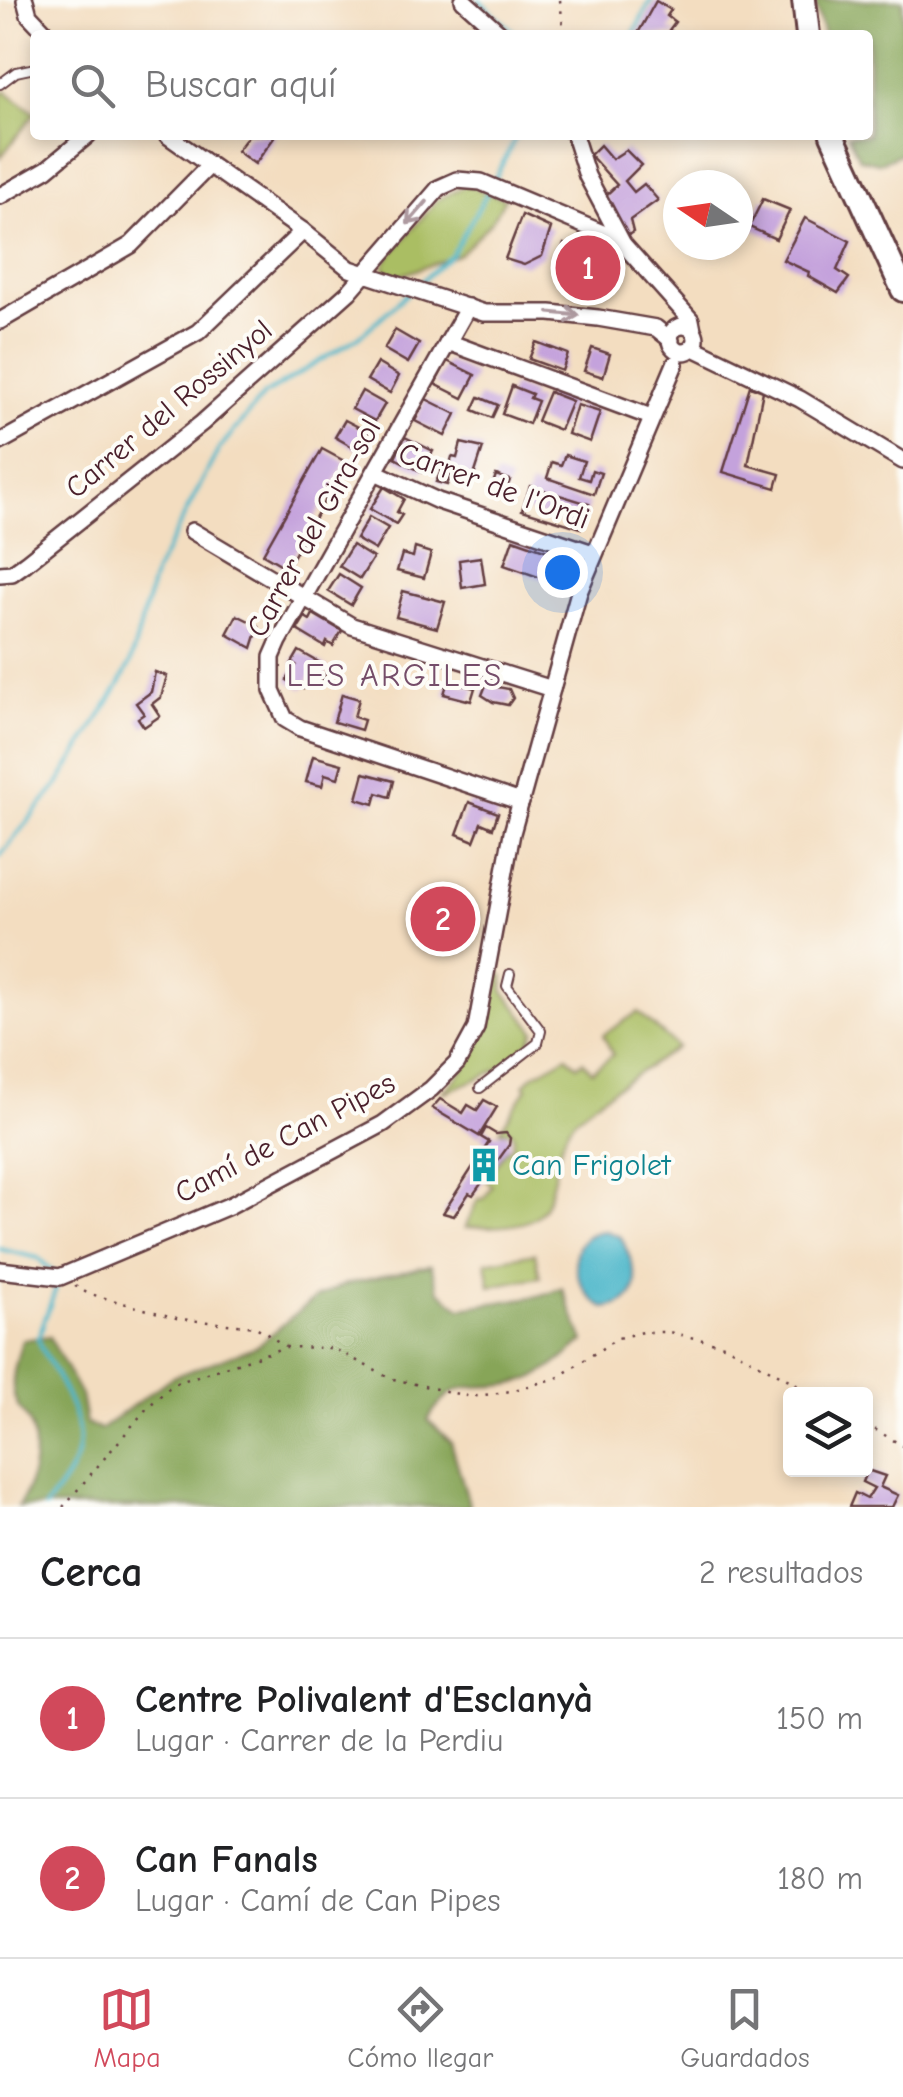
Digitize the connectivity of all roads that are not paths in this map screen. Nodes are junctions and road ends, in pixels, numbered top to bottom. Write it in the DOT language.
graph roads {
  1 [pos="25,0"];
  2 [pos="464,0"];
  3 [pos="804,0"];
  4 [pos="43,30"];
  5 [pos="497,30"];
  6 [pos="807,30"];
  7 [pos="30,69"];
  8 [pos="0,84"];
  9 [pos="82,140"];
  10 [pos="174,140"];
  11 [pos="576,140"];
  12 [pos="834,140"];
  13 [pos="209,166"];
  14 [pos="0,196"];
  15 [pos="602,206"];
  16 [pos="591,228"];
  17 [pos="303,231"];
  18 [pos="622,244"];
  19 [pos="366,273"];
  20 [pos="903,290"];
  21 [pos="468,307"];
  22 [pos="0,322"];
  23 [pos="448,342"];
  24 [pos="671,342"];
  25 [pos="693,342"];
  26 [pos="675,364"];
  27 [pos="651,418"];
  28 [pos="0,442"];
  29 [pos="903,461"];
  30 [pos="375,472"];
  31 [pos="192,530"];
  32 [pos="594,553"];
  33 [pos="0,574"];
  34 [pos="303,598"];
  35 [pos="552,690"];
  36 [pos="521,802"];
  37 [pos="510,974"];
  38 [pos="480,1088"];
  39 [pos="0,1270"];
  1 -- 4 [label="street"];
  2 -- 5 [label="street"];
  3 -- 6 [label="street"];
  7 -- 8 [label="lane"];
  9 -- 14 [label="street"];
  10 -- 13 [label="street"];
  11 -- 15 [label="street"];
  12 -- 20 [label="street"];
  13 -- 17 [label="street"];
  13 -- 22 [label="street"];
  15 -- 16 [label="street"];
  15 -- 18 [label="street"];
  16 -- 18 [label="street"];
  16 -- 19 [label="street, Carrer del Rossinyol, one-way"];
  17 -- 19 [label="street"];
  17 -- 28 [label="street"];
  18 -- 25 [label="street"];
  19 -- 21 [label="street"];
  19 -- 33 [label="street, Carrer del Rossinyol"];
  21 -- 23 [label="street, Carrer del Gira-sol"];
  21 -- 24 [label="street, one-way"];
  23 -- 27 [label="street"];
  23 -- 30 [label="street, Carrer del Gira-sol"];
  24 -- 25 [label="street"];
  24 -- 26 [label="street"];
  25 -- 26 [label="street, Camí de Can Pipes"];
  25 -- 29 [label="street"];
  26 -- 27 [label="street, Camí de Can Pipes"];
  27 -- 32 [label="street, Camí de Can Pipes"];
  30 -- 32 [label="street, Carrer de l'Ordi"];
  30 -- 34 [label="street, Carrer del Gira-sol"];
  31 -- 34 [label="street"];
  32 -- 35 [label="street, Camí de Can Pipes"];
  34 -- 35 [label="street"];
  34 -- 36 [label="street, Carrer del Gira-sol"];
  35 -- 36 [label="street, Camí de Can Pipes"];
  36 -- 39 [label="street, Camí de Can Pipes"];
  37 -- 38 [label="lane"];
}
